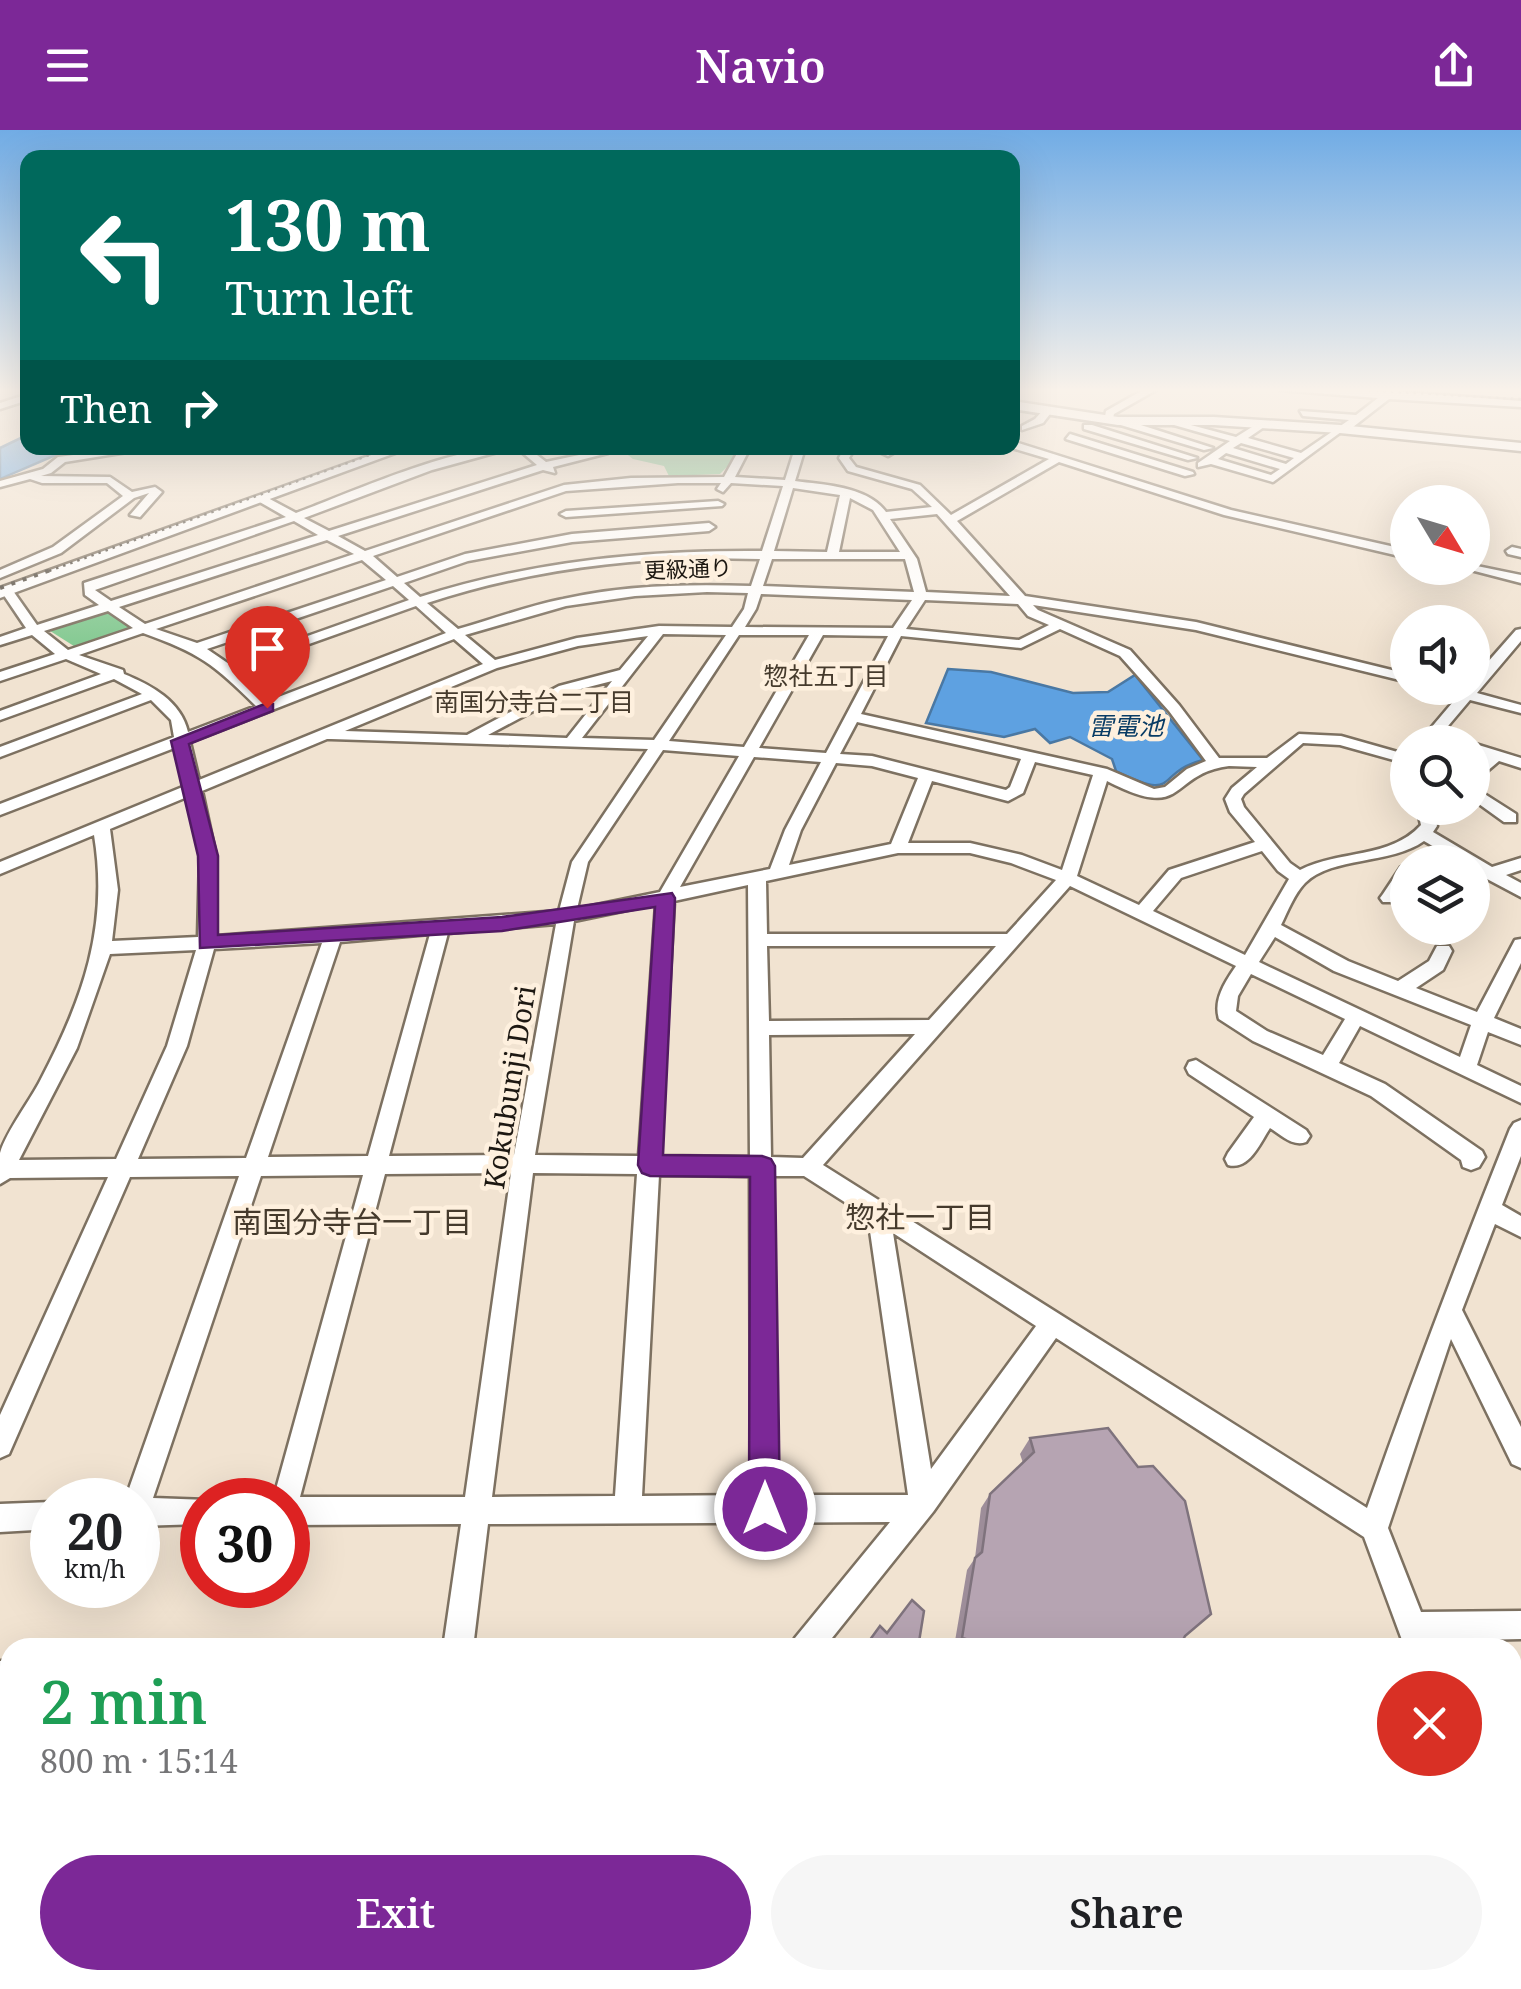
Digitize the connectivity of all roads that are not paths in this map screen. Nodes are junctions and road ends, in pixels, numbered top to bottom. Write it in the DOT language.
graph roads {
  1 [pos="29,477"];
  2 [pos="34,477"];
  3 [pos="321,477"];
  4 [pos="404,477"];
  5 [pos="514,477"];
  6 [pos="555,477"];
  7 [pos="609,477"];
  8 [pos="729,477"];
  9 [pos="791,477"];
  10 [pos="849,477"];
  11 [pos="881,477"];
  12 [pos="1020,477"];
  13 [pos="1115,477"];
  14 [pos="1185,477"];
  15 [pos="610,481"];
  16 [pos="726,482"];
  17 [pos="0,484"];
  18 [pos="788,485"];
  19 [pos="564,488"];
  20 [pos="844,491"];
  21 [pos="1163,492"];
  22 [pos="130,496"];
  23 [pos="262,498"];
  24 [pos="718,504"];
  25 [pos="566,514"];
  26 [pos="136,515"];
  27 [pos="945,515"];
  28 [pos="298,516"];
  29 [pos="882,516"];
  30 [pos="709,527"];
  31 [pos="333,535"];
  32 [pos="572,538"];
  33 [pos="1390,550"];
  34 [pos="700,552"];
  35 [pos="766,553"];
  36 [pos="364,554"];
  37 [pos="832,554"];
  38 [pos="908,555"];
  39 [pos="578,562"];
  40 [pos="1490,572"];
  41 [pos="1521,579"];
  42 [pos="394,580"];
  43 [pos="760,589"];
  44 [pos="5,595"];
  45 [pos="921,596"];
  46 [pos="1024,600"];
  47 [pos="421,602"];
  48 [pos="110,608"];
  49 [pos="1058,625"];
  50 [pos="740,628"];
  51 [pos="35,629"];
  52 [pos="143,629"];
  53 [pos="659,630"];
  54 [pos="819,630"];
  55 [pos="897,632"];
  56 [pos="1521,632"];
  57 [pos="457,633"];
  58 [pos="0,641"];
  59 [pos="197,648"];
  60 [pos="66,654"];
  61 [pos="492,666"];
  62 [pos="227,669"];
  63 [pos="1490,669"];
  64 [pos="118,673"];
  65 [pos="625,673"];
  66 [pos="1390,674"];
  67 [pos="0,677"];
  68 [pos="154,694"];
  69 [pos="1490,700"];
  70 [pos="1459,705"];
  71 [pos="267,708"];
  72 [pos="1521,709"];
  73 [pos="0,716"];
  74 [pos="856,716"];
  75 [pos="1441,725"];
  76 [pos="324,735"];
  77 [pos="469,739"];
  78 [pos="180,741"];
  79 [pos="571,742"];
  80 [pos="656,745"];
  81 [pos="0,752"];
  82 [pos="748,753"];
  83 [pos="1490,753"];
  84 [pos="1390,755"];
  85 [pos="1496,755"];
  86 [pos="1030,756"];
  87 [pos="831,760"];
  88 [pos="1490,761"];
  89 [pos="1521,763"];
  90 [pos="1216,764"];
  91 [pos="1269,764"];
  92 [pos="1102,772"];
  93 [pos="927,775"];
  94 [pos="191,789"];
  95 [pos="1490,804"];
  96 [pos="0,810"];
  97 [pos="1510,818"];
  98 [pos="1429,825"];
  99 [pos="101,826"];
  100 [pos="1424,834"];
  101 [pos="1264,845"];
  102 [pos="1442,845"];
  103 [pos="898,848"];
  104 [pos="1388,851"];
  105 [pos="1521,864"];
  106 [pos="0,868"];
  107 [pos="1490,874"];
  108 [pos="767,876"];
  109 [pos="1299,877"];
  110 [pos="1068,878"];
  111 [pos="1521,890"];
  112 [pos="665,898"];
  113 [pos="1141,914"];
  114 [pos="566,917"];
  115 [pos="1271,928"];
  116 [pos="440,929"];
  117 [pos="333,936"];
  118 [pos="758,940"];
  119 [pos="1012,940"];
  120 [pos="207,942"];
  121 [pos="1521,945"];
  122 [pos="102,948"];
  123 [pos="1443,951"];
  124 [pos="1248,964"];
  125 [pos="1399,990"];
  126 [pos="1356,1015"];
  127 [pos="1482,1022"];
  128 [pos="934,1027"];
  129 [pos="760,1028"];
  130 [pos="1521,1036"];
  131 [pos="1314,1062"];
  132 [pos="1466,1067"];
  133 [pos="1196,1068"];
  134 [pos="1521,1095"];
  135 [pos="1266,1118"];
  136 [pos="1521,1129"];
  137 [pos="1299,1136"];
  138 [pos="1236,1159"];
  139 [pos="1472,1161"];
  140 [pos="523,1164"];
  141 [pos="650,1165"];
  142 [pos="376,1166"];
  143 [pos="762,1166"];
  144 [pos="808,1166"];
  145 [pos="254,1167"];
  146 [pos="123,1168"];
  147 [pos="1,1171"];
  148 [pos="1488,1209"];
  149 [pos="878,1211"];
  150 [pos="1521,1227"];
  151 [pos="1450,1311"];
  152 [pos="1054,1322"];
  153 [pos="0,1445"];
  154 [pos="1521,1455"];
  155 [pos="146,1478"];
  156 [pos="292,1478"];
  157 [pos="920,1505"];
  158 [pos="765,1509"];
  159 [pos="310,1510"];
  160 [pos="628,1511"];
  161 [pos="475,1512"];
  162 [pos="30,1517"];
  163 [pos="0,1518"];
  164 [pos="1374,1528"];
  165 [pos="1521,1625"];
  166 [pos="1417,1637"];
  167 [pos="459,1638"];
  168 [pos="813,1638"];
  1 -- 17 [label="street"];
  2 -- 22 [label="street"];
  3 -- 23 [label="main road"];
  4 -- 28 [label="street"];
  5 -- 31 [label="street"];
  6 -- 19 [label="street"];
  7 -- 15 [label="street"];
  8 -- 16 [label="street"];
  9 -- 18 [label="street, Kokubunji Dori"];
  10 -- 20 [label="street"];
  11 -- 27 [label="street"];
  12 -- 27 [label="street"];
  13 -- 21 [label="street"];
  14 -- 21 [label="street"];
  15 -- 16 [label="street"];
  15 -- 19 [label="street"];
  16 -- 18 [label="street"];
  16 -- 24 [label="street"];
  18 -- 20 [label="street"];
  18 -- 35 [label="street, Kokubunji Dori"];
  19 -- 25 [label="street"];
  19 -- 36 [label="street"];
  20 -- 29 [label="street"];
  20 -- 37 [label="street"];
  21 -- 33 [label="street"];
  22 -- 26 [label="street"];
  22 -- 44 [label="street"];
  23 -- 28 [label="street"];
  23 -- 44 [label="main road"];
  24 -- 25 [label="street"];
  24 -- 30 [label="street"];
  25 -- 32 [label="street"];
  27 -- 29 [label="street"];
  27 -- 46 [label="street"];
  28 -- 31 [label="street"];
  28 -- 48 [label="street"];
  29 -- 38 [label="street"];
  30 -- 32 [label="street"];
  30 -- 34 [label="street"];
  31 -- 36 [label="street"];
  31 -- 48 [label="street"];
  32 -- 39 [label="street"];
  32 -- 42 [label="street"];
  34 -- 35 [label="street"];
  34 -- 39 [label="street"];
  35 -- 37 [label="street"];
  35 -- 43 [label="street, Kokubunji Dori"];
  36 -- 42 [label="street"];
  36 -- 52 [label="street"];
  37 -- 38 [label="street"];
  38 -- 45 [label="street"];
  39 -- 47 [label="street"];
  40 -- 41 [label="street"];
  42 -- 47 [label="street"];
  42 -- 59 [label="street"];
  43 -- 45 [label="street, 更級通り"];
  43 -- 50 [label="street, Kokubunji Dori"];
  43 -- 57 [label="street, 更級通り"];
  44 -- 51 [label="street"];
  45 -- 46 [label="street, 更級通り"];
  45 -- 55 [label="street"];
  46 -- 49 [label="street"];
  46 -- 66 [label="street, 更級通り"];
  47 -- 57 [label="street"];
  47 -- 62 [label="street"];
  48 -- 51 [label="street"];
  48 -- 52 [label="street"];
  49 -- 55 [label="street"];
  49 -- 90 [label="street"];
  50 -- 53 [label="street"];
  50 -- 54 [label="street"];
  50 -- 80 [label="street, Kokubunji Dori"];
  51 -- 58 [label="street"];
  51 -- 60 [label="street"];
  52 -- 59 [label="street"];
  52 -- 60 [label="street"];
  53 -- 61 [label="street"];
  53 -- 65 [label="street"];
  54 -- 55 [label="street"];
  54 -- 82 [label="street"];
  55 -- 74 [label="street"];
  56 -- 63 [label="street"];
  57 -- 61 [label="street"];
  57 -- 71 [label="street, 更級通り"];
  59 -- 62 [label="street"];
  60 -- 64 [label="street"];
  60 -- 67 [label="street"];
  61 -- 76 [label="street"];
  62 -- 71 [label="street"];
  64 -- 68 [label="street"];
  64 -- 73 [label="street"];
  65 -- 77 [label="street"];
  65 -- 79 [label="street"];
  68 -- 78 [label="street"];
  68 -- 81 [label="street"];
  69 -- 72 [label="street"];
  70 -- 75 [label="street"];
  71 -- 78 [label="street, 更級通り"];
  74 -- 86 [label="street"];
  74 -- 87 [label="street"];
  76 -- 77 [label="street"];
  76 -- 94 [label="street"];
  77 -- 79 [label="street"];
  78 -- 94 [label="street"];
  78 -- 96 [label="street, 更級通り"];
  79 -- 80 [label="street"];
  80 -- 82 [label="street"];
  80 -- 114 [label="street, Kokubunji Dori"];
  82 -- 87 [label="street"];
  82 -- 112 [label="street"];
  83 -- 85 [label="street"];
  84 -- 91 [label="street"];
  85 -- 88 [label="street"];
  85 -- 89 [label="street"];
  86 -- 92 [label="street"];
  86 -- 93 [label="street"];
  87 -- 93 [label="street"];
  87 -- 108 [label="street"];
  90 -- 91 [label="street"];
  90 -- 92 [label="street"];
  91 -- 101 [label="street"];
  92 -- 110 [label="street"];
  93 -- 103 [label="street"];
  94 -- 99 [label="street"];
  94 -- 120 [label="street"];
  95 -- 97 [label="street"];
  98 -- 100 [label="street"];
  99 -- 106 [label="street"];
  99 -- 122 [label="street"];
  100 -- 102 [label="street"];
  100 -- 104 [label="street"];
  101 -- 109 [label="street"];
  101 -- 113 [label="street"];
  103 -- 108 [label="street"];
  103 -- 110 [label="street"];
  104 -- 109 [label="street"];
  105 -- 107 [label="street"];
  107 -- 111 [label="street"];
  108 -- 112 [label="street"];
  108 -- 118 [label="street"];
  109 -- 115 [label="street"];
  110 -- 113 [label="street"];
  110 -- 119 [label="street"];
  112 -- 114 [label="street"];
  112 -- 141 [label="street"];
  113 -- 124 [label="street"];
  114 -- 116 [label="street"];
  114 -- 140 [label="street, Kokubunji Dori"];
  115 -- 124 [label="street"];
  115 -- 125 [label="street"];
  116 -- 117 [label="street"];
  116 -- 142 [label="street"];
  117 -- 120 [label="street"];
  117 -- 145 [label="street"];
  118 -- 119 [label="street"];
  118 -- 129 [label="street"];
  119 -- 128 [label="street"];
  120 -- 122 [label="street"];
  120 -- 146 [label="street"];
  121 -- 127 [label="street"];
  122 -- 147 [label="street"];
  123 -- 125 [label="street"];
  124 -- 126 [label="street"];
  124 -- 131 [label="street"];
  125 -- 127 [label="street"];
  126 -- 131 [label="street"];
  126 -- 132 [label="street"];
  127 -- 130 [label="street"];
  127 -- 132 [label="street"];
  128 -- 129 [label="street"];
  128 -- 144 [label="street"];
  129 -- 143 [label="street"];
  131 -- 139 [label="street"];
  132 -- 134 [label="street"];
  133 -- 135 [label="street"];
  135 -- 137 [label="street"];
  135 -- 138 [label="street"];
  136 -- 148 [label="street"];
  140 -- 141 [label="street"];
  140 -- 142 [label="street"];
  140 -- 161 [label="street, Kokubunji Dori"];
  141 -- 143 [label="street"];
  141 -- 160 [label="street"];
  142 -- 145 [label="street"];
  142 -- 156 [label="street"];
  143 -- 144 [label="street"];
  143 -- 158 [label="street"];
  144 -- 149 [label="street"];
  145 -- 146 [label="street"];
  145 -- 155 [label="street"];
  146 -- 147 [label="street"];
  146 -- 153 [label="street"];
  148 -- 150 [label="street"];
  148 -- 151 [label="street"];
  149 -- 152 [label="street"];
  149 -- 157 [label="street"];
  151 -- 154 [label="street"];
  151 -- 164 [label="street"];
  152 -- 157 [label="street"];
  152 -- 164 [label="street"];
  157 -- 158 [label="street"];
  157 -- 168 [label="street"];
  158 -- 160 [label="street"];
  159 -- 161 [label="street"];
  160 -- 161 [label="street"];
  161 -- 167 [label="street, Kokubunji Dori"];
  162 -- 163 [label="street"];
  164 -- 166 [label="street"];
  165 -- 166 [label="street"];
}
